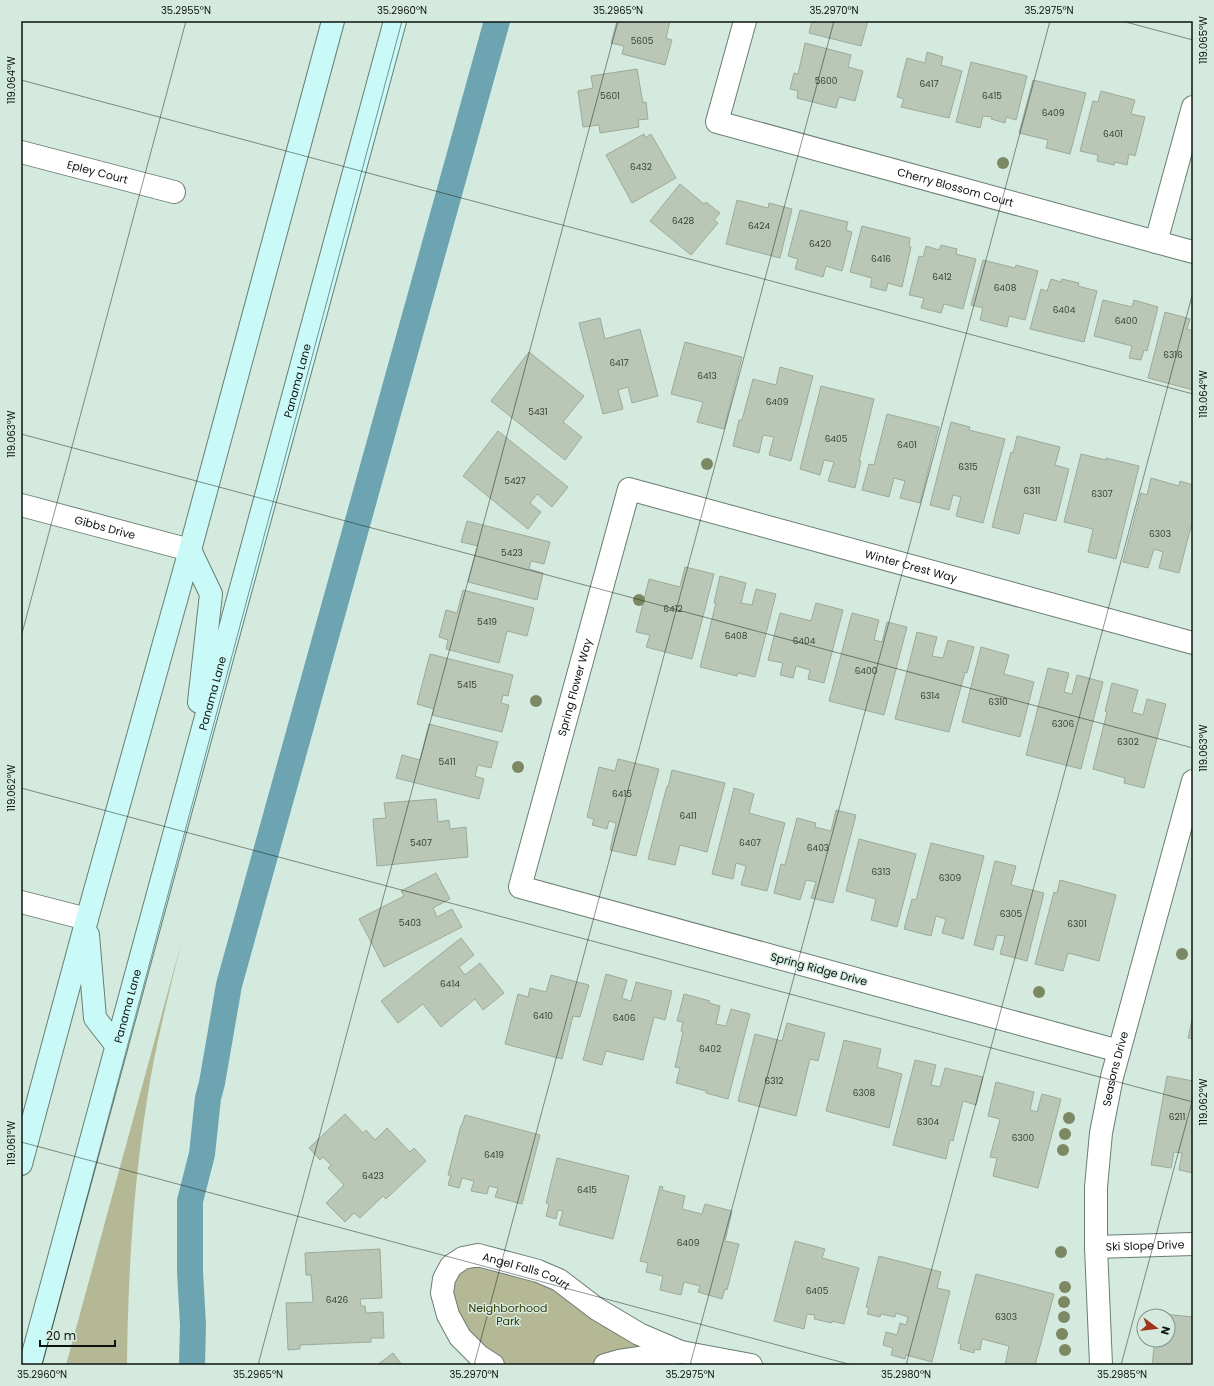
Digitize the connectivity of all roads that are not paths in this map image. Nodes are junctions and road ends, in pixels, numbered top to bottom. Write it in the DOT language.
graph roads {
  1 [pos="333,21"];
  2 [pos="395,21"];
  3 [pos="745,21"];
  4 [pos="1193,107"];
  5 [pos="21,152"];
  6 [pos="174,192"];
  7 [pos="1156,242"];
  8 [pos="1193,252"];
  9 [pos="629,489"];
  10 [pos="21,505"];
  11 [pos="190,550"];
  12 [pos="1193,644"];
  13 [pos="192,769"];
  14 [pos="1193,781"];
  15 [pos="520,887"];
  16 [pos="21,902"];
  17 [pos="87,919"];
  18 [pos="116,1045"];
  19 [pos="1119,1051"];
  20 [pos="21,1164"];
  21 [pos="1193,1244"];
  22 [pos="1096,1247"];
  23 [pos="681,1352"];
  24 [pos="30,1365"];
  25 [pos="493,1365"];
  26 [pos="605,1365"];
  27 [pos="751,1365"];
  28 [pos="1101,1365"];
  1 -- 11 [label="main road"];
  2 -- 13 [label="main road, Panama Lane"];
  3 -- 7 [label="street, Cherry Blossom Court"];
  4 -- 7 [label="street"];
  5 -- 6 [label="street, Epley Court"];
  7 -- 8 [label="street, Cherry Blossom Court"];
  9 -- 12 [label="street, Winter Crest Way"];
  9 -- 15 [label="street, Spring Flower Way"];
  10 -- 11 [label="street, Gibbs Drive"];
  11 -- 13 [label="main road"];
  11 -- 17 [label="main road"];
  13 -- 18 [label="main road, Panama Lane"];
  14 -- 19 [label="street, Seasons Drive"];
  15 -- 19 [label="street, Spring Ridge Drive"];
  16 -- 17 [label="street"];
  17 -- 18 [label="main road"];
  17 -- 20 [label="main road"];
  18 -- 24 [label="main road, Panama Lane"];
  19 -- 22 [label="street, Seasons Drive"];
  21 -- 22 [label="street, Ski Slope Drive"];
  22 -- 28 [label="street, Seasons Drive"];
  23 -- 25 [label="street, Angel Falls Court"];
  23 -- 26 [label="street, Angel Falls Court"];
  23 -- 27 [label="street, Angel Falls Court"];
}
